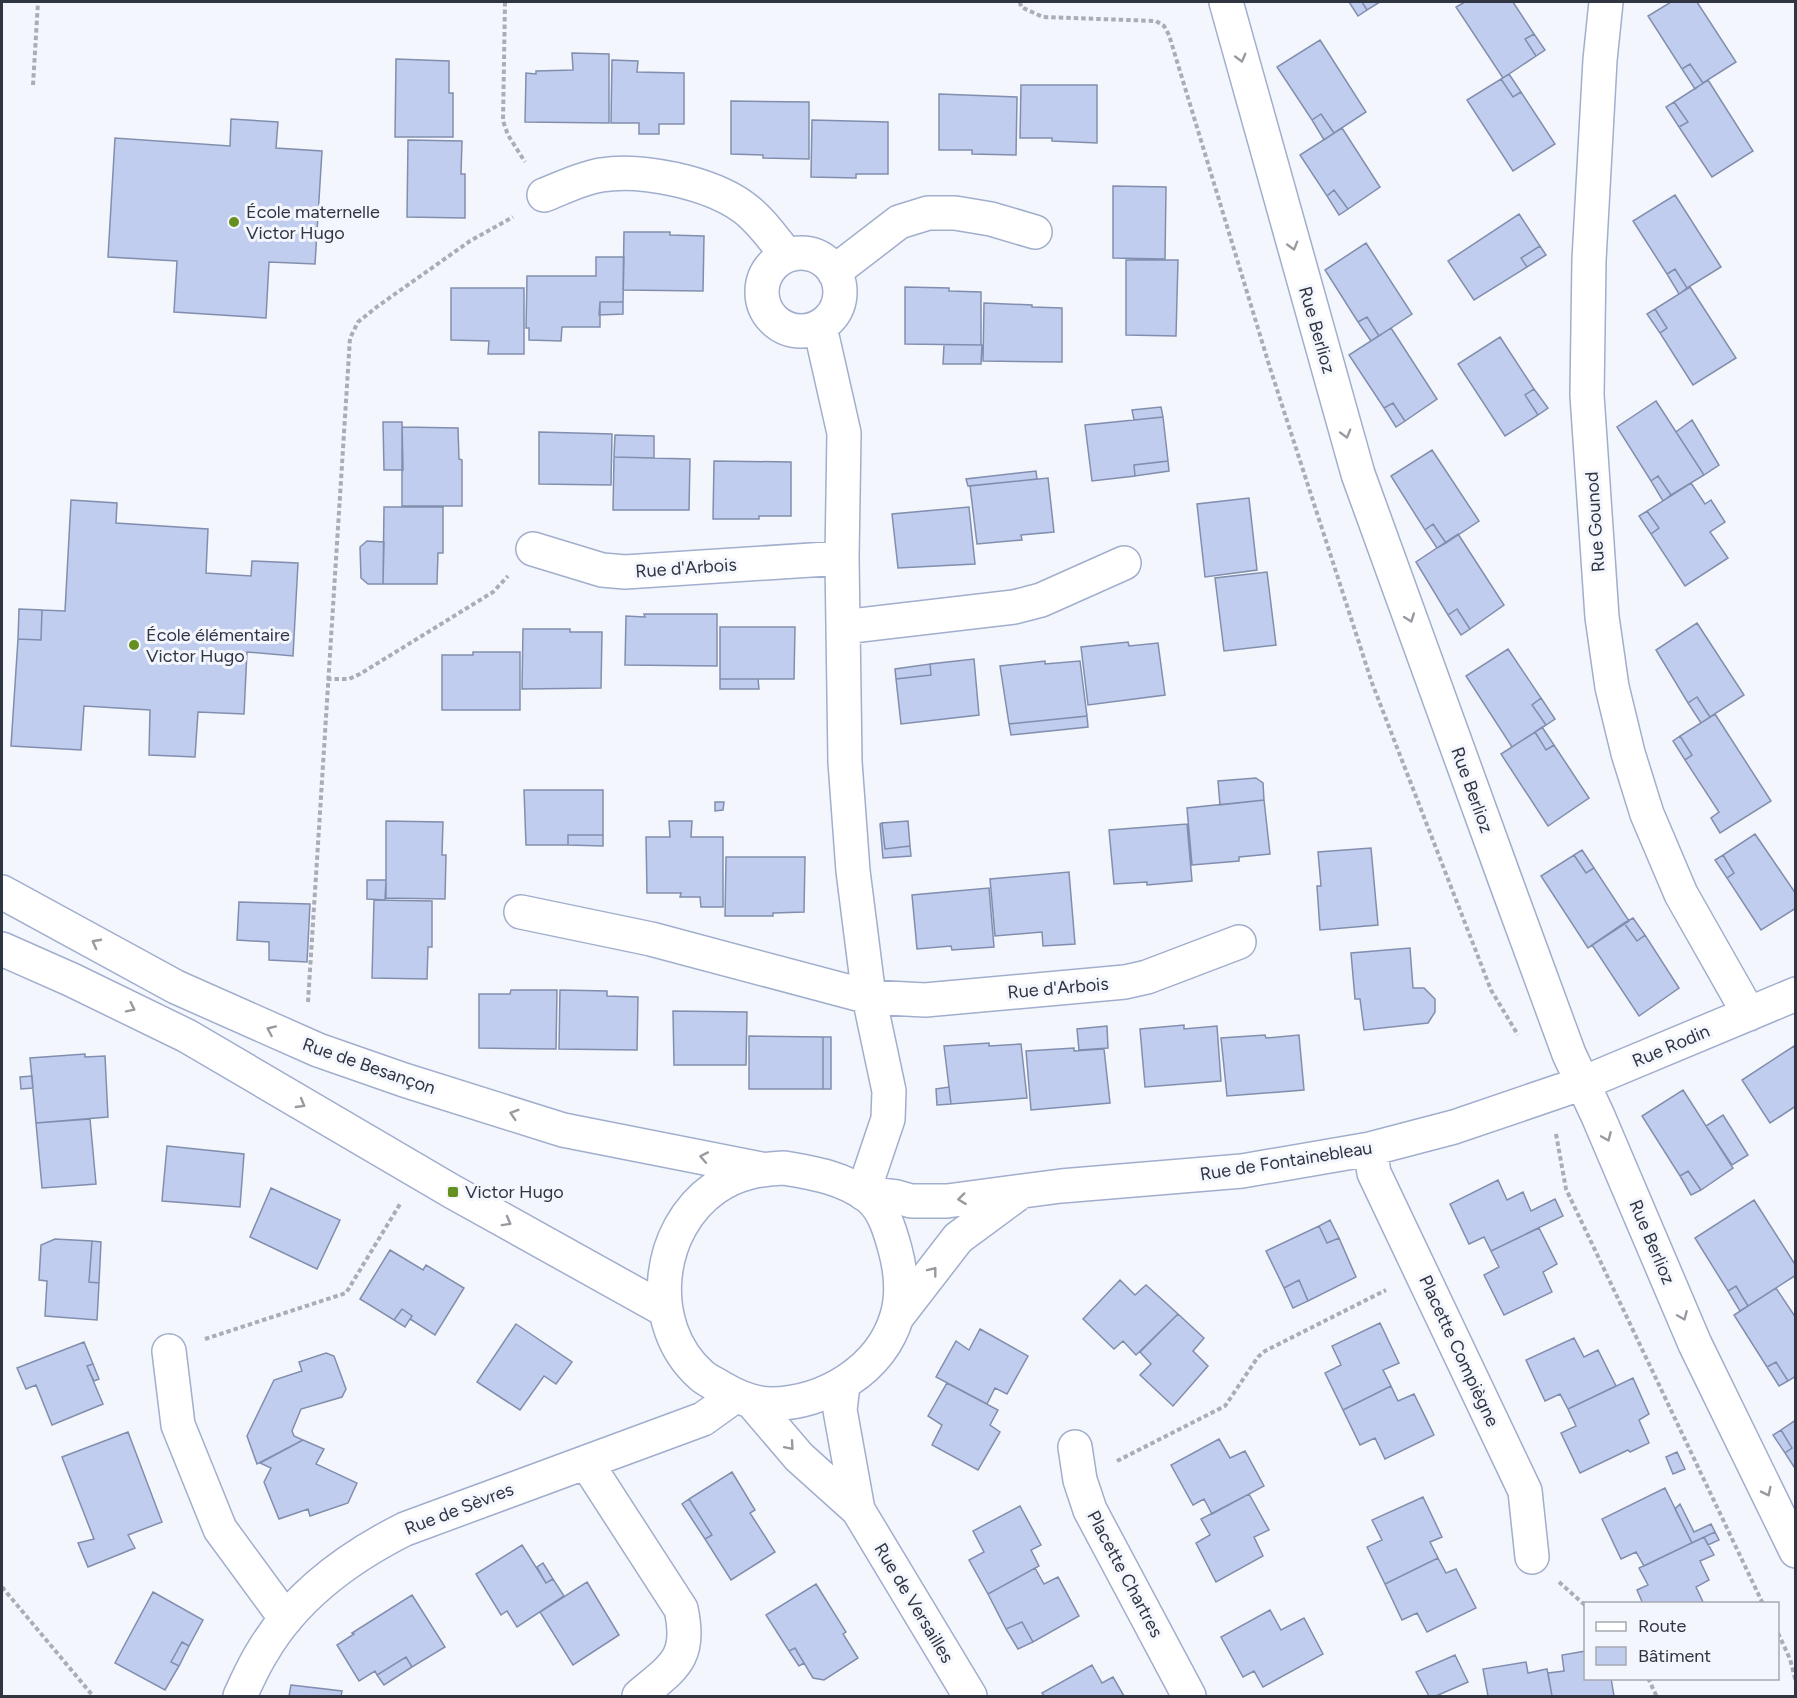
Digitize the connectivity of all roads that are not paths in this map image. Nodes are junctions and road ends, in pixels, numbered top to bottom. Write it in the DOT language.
graph roads {
  1 [pos="1226,2"];
  2 [pos="1606,2"];
  3 [pos="544,195"];
  4 [pos="1035,232"];
  5 [pos="787,255"];
  6 [pos="834,272"];
  7 [pos="820,327"];
  8 [pos="533,549"];
  9 [pos="842,558"];
  10 [pos="1125,563"];
  11 [pos="843,627"];
  12 [pos="2,892"];
  13 [pos="521,912"];
  14 [pos="1239,942"];
  15 [pos="2,949"];
  16 [pos="1796,994"];
  17 [pos="869,997"];
  18 [pos="1749,1014"];
  19 [pos="1583,1083"];
  20 [pos="1546,1096"];
  21 [pos="1370,1149"];
  22 [pos="761,1168"];
  23 [pos="1020,1192"];
  24 [pos="862,1193"];
  25 [pos="665,1311"];
  26 [pos="897,1317"];
  27 [pos="169,1351"];
  28 [pos="843,1385"];
  29 [pos="744,1399"];
  30 [pos="1075,1447"];
  31 [pos="586,1462"];
  32 [pos="858,1510"];
  33 [pos="1796,1551"];
  34 [pos="1532,1557"];
  35 [pos="286,1619"];
  36 [pos="240,1696"];
  37 [pos="639,1696"];
  38 [pos="970,1696"];
  39 [pos="1189,1696"];
  1 -- 19 [label="street, Rue Berlioz, one-way"];
  2 -- 18 [label="street, Rue Gounod"];
  3 -- 5 [label="street"];
  4 -- 6 [label="street"];
  5 -- 6 [label="street"];
  5 -- 7 [label="street"];
  6 -- 7 [label="street"];
  7 -- 9 [label="street"];
  8 -- 9 [label="street, Rue d'Arbois"];
  9 -- 11 [label="street"];
  10 -- 11 [label="street"];
  11 -- 17 [label="street"];
  22 -- 12 [label="street, Rue de Besançon, one-way"];
  13 -- 17 [label="street, Rue d'Arbois"];
  14 -- 17 [label="street, Rue d'Arbois"];
  15 -- 25 [label="street, one-way"];
  16 -- 18 [label="street, Rue Rodin"];
  17 -- 24 [label="street"];
  18 -- 19 [label="street, Rue Rodin"];
  19 -- 20 [label="street, Rue Rodin"];
  19 -- 33 [label="street, Rue Berlioz, one-way"];
  20 -- 21 [label="street, Rue de Fontainebleau"];
  21 -- 23 [label="street, Rue de Fontainebleau"];
  21 -- 34 [label="street, Placette Compiègne"];
  22 -- 24 [label="street"];
  22 -- 25 [label="street"];
  23 -- 24 [label="street, Rue de Fontainebleau, one-way"];
  26 -- 23 [label="street, Rue de Fontainebleau, one-way"];
  24 -- 26 [label="street"];
  25 -- 29 [label="street"];
  26 -- 28 [label="street"];
  27 -- 35 [label="street"];
  28 -- 29 [label="street"];
  28 -- 32 [label="street, Rue de Versailles"];
  29 -- 31 [label="street, Rue de Sèvres"];
  29 -- 32 [label="street, Rue de Versailles, one-way"];
  30 -- 39 [label="street, Placette Chartres"];
  31 -- 35 [label="street, Rue de Sèvres"];
  31 -- 37 [label="street"];
  32 -- 38 [label="street, Rue de Versailles"];
  35 -- 36 [label="street, Rue de Sèvres"];
}
